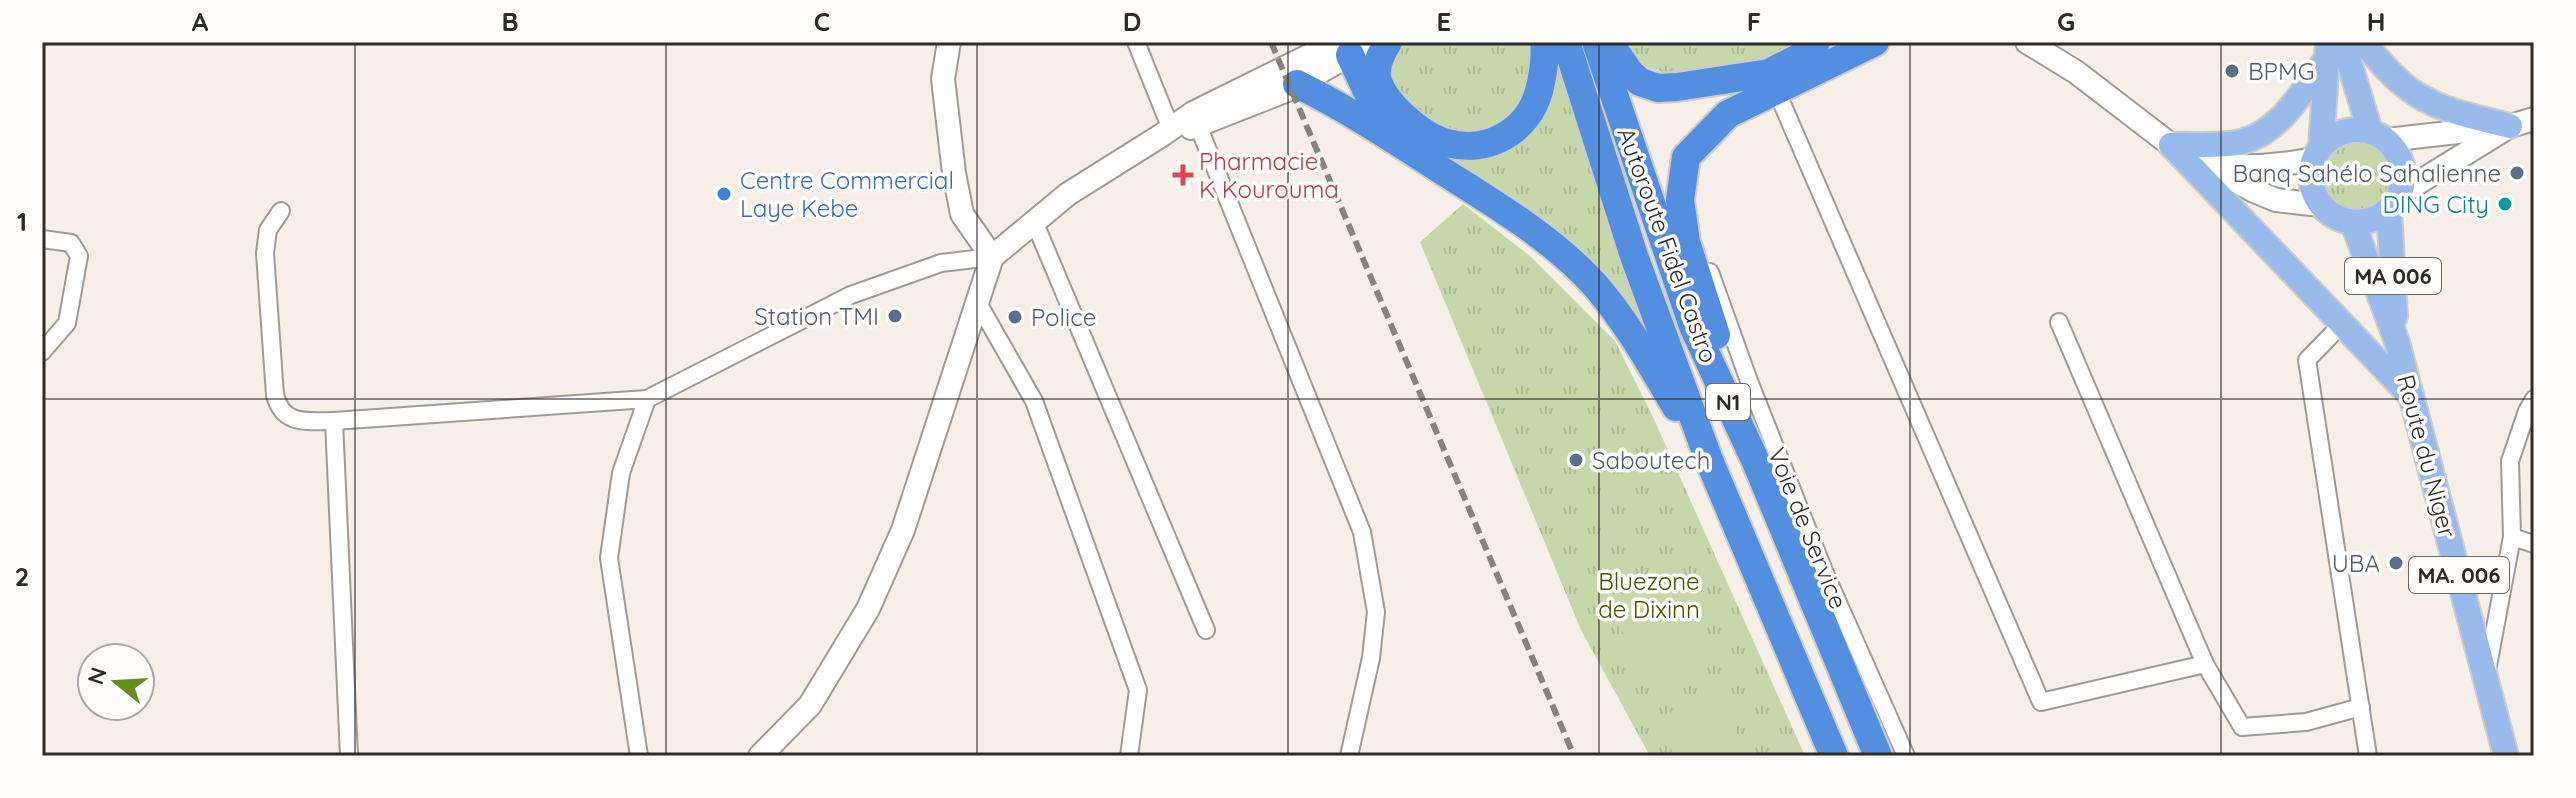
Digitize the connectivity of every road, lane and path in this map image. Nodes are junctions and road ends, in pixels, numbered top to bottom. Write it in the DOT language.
graph roads {
  1 [pos="949,42"];
  2 [pos="1136,42"];
  3 [pos="1544,42"];
  4 [pos="1566,42"];
  5 [pos="1596,42"];
  6 [pos="1609,42"];
  7 [pos="1816,42"];
  8 [pos="1875,42"];
  9 [pos="2027,42"];
  10 [pos="2050,42"];
  11 [pos="2343,42"];
  12 [pos="2363,42"];
  13 [pos="1360,44"];
  14 [pos="2326,51"];
  15 [pos="2076,72"];
  16 [pos="1297,84"];
  17 [pos="1777,92"];
  18 [pos="1196,119"];
  19 [pos="2534,119"];
  20 [pos="2510,126"];
  21 [pos="1167,132"];
  22 [pos="2379,136"];
  23 [pos="1399,143"];
  24 [pos="2171,145"];
  25 [pos="2317,153"];
  26 [pos="1686,157"];
  27 [pos="2205,164"];
  28 [pos="2395,202"];
  29 [pos="2320,205"];
  30 [pos="281,211"];
  31 [pos="1034,221"];
  32 [pos="2353,223"];
  33 [pos="42,239"];
  34 [pos="992,257"];
  35 [pos="978,303"];
  36 [pos="2059,322"];
  37 [pos="2342,324"];
  38 [pos="2397,342"];
  39 [pos="42,352"];
  40 [pos="2410,395"];
  41 [pos="647,399"];
  42 [pos="2534,399"];
  43 [pos="334,421"];
  44 [pos="1709,460"];
  45 [pos="1756,462"];
  46 [pos="2512,537"];
  47 [pos="2534,544"];
  48 [pos="1206,630"];
  49 [pos="2205,664"];
  50 [pos="2486,677"];
  51 [pos="2361,707"];
  52 [pos="349,756"];
  53 [pos="639,756"];
  54 [pos="760,756"];
  55 [pos="1129,756"];
  56 [pos="1349,756"];
  57 [pos="1834,756"];
  58 [pos="1878,756"];
  59 [pos="1906,756"];
  60 [pos="2368,756"];
  61 [pos="2506,756"];
  1 -- 34 [label="main road"];
  2 -- 21 [label="street"];
  3 -- 13 [label="highway"];
  4 -- 44 [label="highway, Autoroute Fidel Castro / N1"];
  5 -- 45 [label="highway, Autoroute Fidel Castro / N1"];
  6 -- 7 [label="highway"];
  8 -- 17 [label="highway"];
  9 -- 15 [label="main road"];
  10 -- 15 [label="main road"];
  11 -- 22 [label="main road"];
  12 -- 20 [label="main road"];
  13 -- 16 [label="main road"];
  13 -- 18 [label="main road"];
  13 -- 23 [label="highway"];
  14 -- 24 [label="main road"];
  14 -- 25 [label="main road"];
  15 -- 24 [label="main road"];
  16 -- 18 [label="main road"];
  16 -- 23 [label="highway"];
  17 -- 26 [label="highway"];
  17 -- 49 [label="street"];
  18 -- 21 [label="main road"];
  18 -- 56 [label="street"];
  19 -- 20 [label="main road"];
  20 -- 22 [label="main road"];
  20 -- 28 [label="main road"];
  21 -- 31 [label="main road"];
  22 -- 25 [label="main road"];
  22 -- 28 [label="main road"];
  23 -- 44 [label="highway"];
  24 -- 27 [label="main road"];
  24 -- 37 [label="main road"];
  25 -- 27 [label="main road"];
  25 -- 29 [label="main road"];
  26 -- 45 [label="highway"];
  26 -- 59 [label="street, Voie de Service"];
  27 -- 29 [label="main road"];
  28 -- 32 [label="main road"];
  28 -- 38 [label="main road, Route du Niger / MA 006"];
  29 -- 32 [label="main road"];
  30 -- 43 [label="street"];
  31 -- 34 [label="main road"];
  31 -- 48 [label="street"];
  32 -- 38 [label="main road, Route du Niger / MA 006"];
  33 -- 39 [label="street"];
  34 -- 35 [label="main road"];
  34 -- 41 [label="street"];
  35 -- 54 [label="main road"];
  35 -- 55 [label="street"];
  36 -- 49 [label="street"];
  37 -- 40 [label="main road"];
  37 -- 51 [label="street"];
  38 -- 40 [label="main road, Route du Niger"];
  40 -- 50 [label="main road, Route du Niger / MA. 006"];
  41 -- 43 [label="street"];
  41 -- 53 [label="street"];
  42 -- 46 [label="street"];
  43 -- 52 [label="street"];
  44 -- 57 [label="highway, Autoroute Fidel Castro / N1"];
  45 -- 58 [label="highway, Autoroute Fidel Castro / N1"];
  46 -- 47 [label="street"];
  46 -- 50 [label="street"];
  49 -- 51 [label="street"];
  50 -- 61 [label="main road, Route du Niger / MA. 006"];
  51 -- 60 [label="street"];
}
